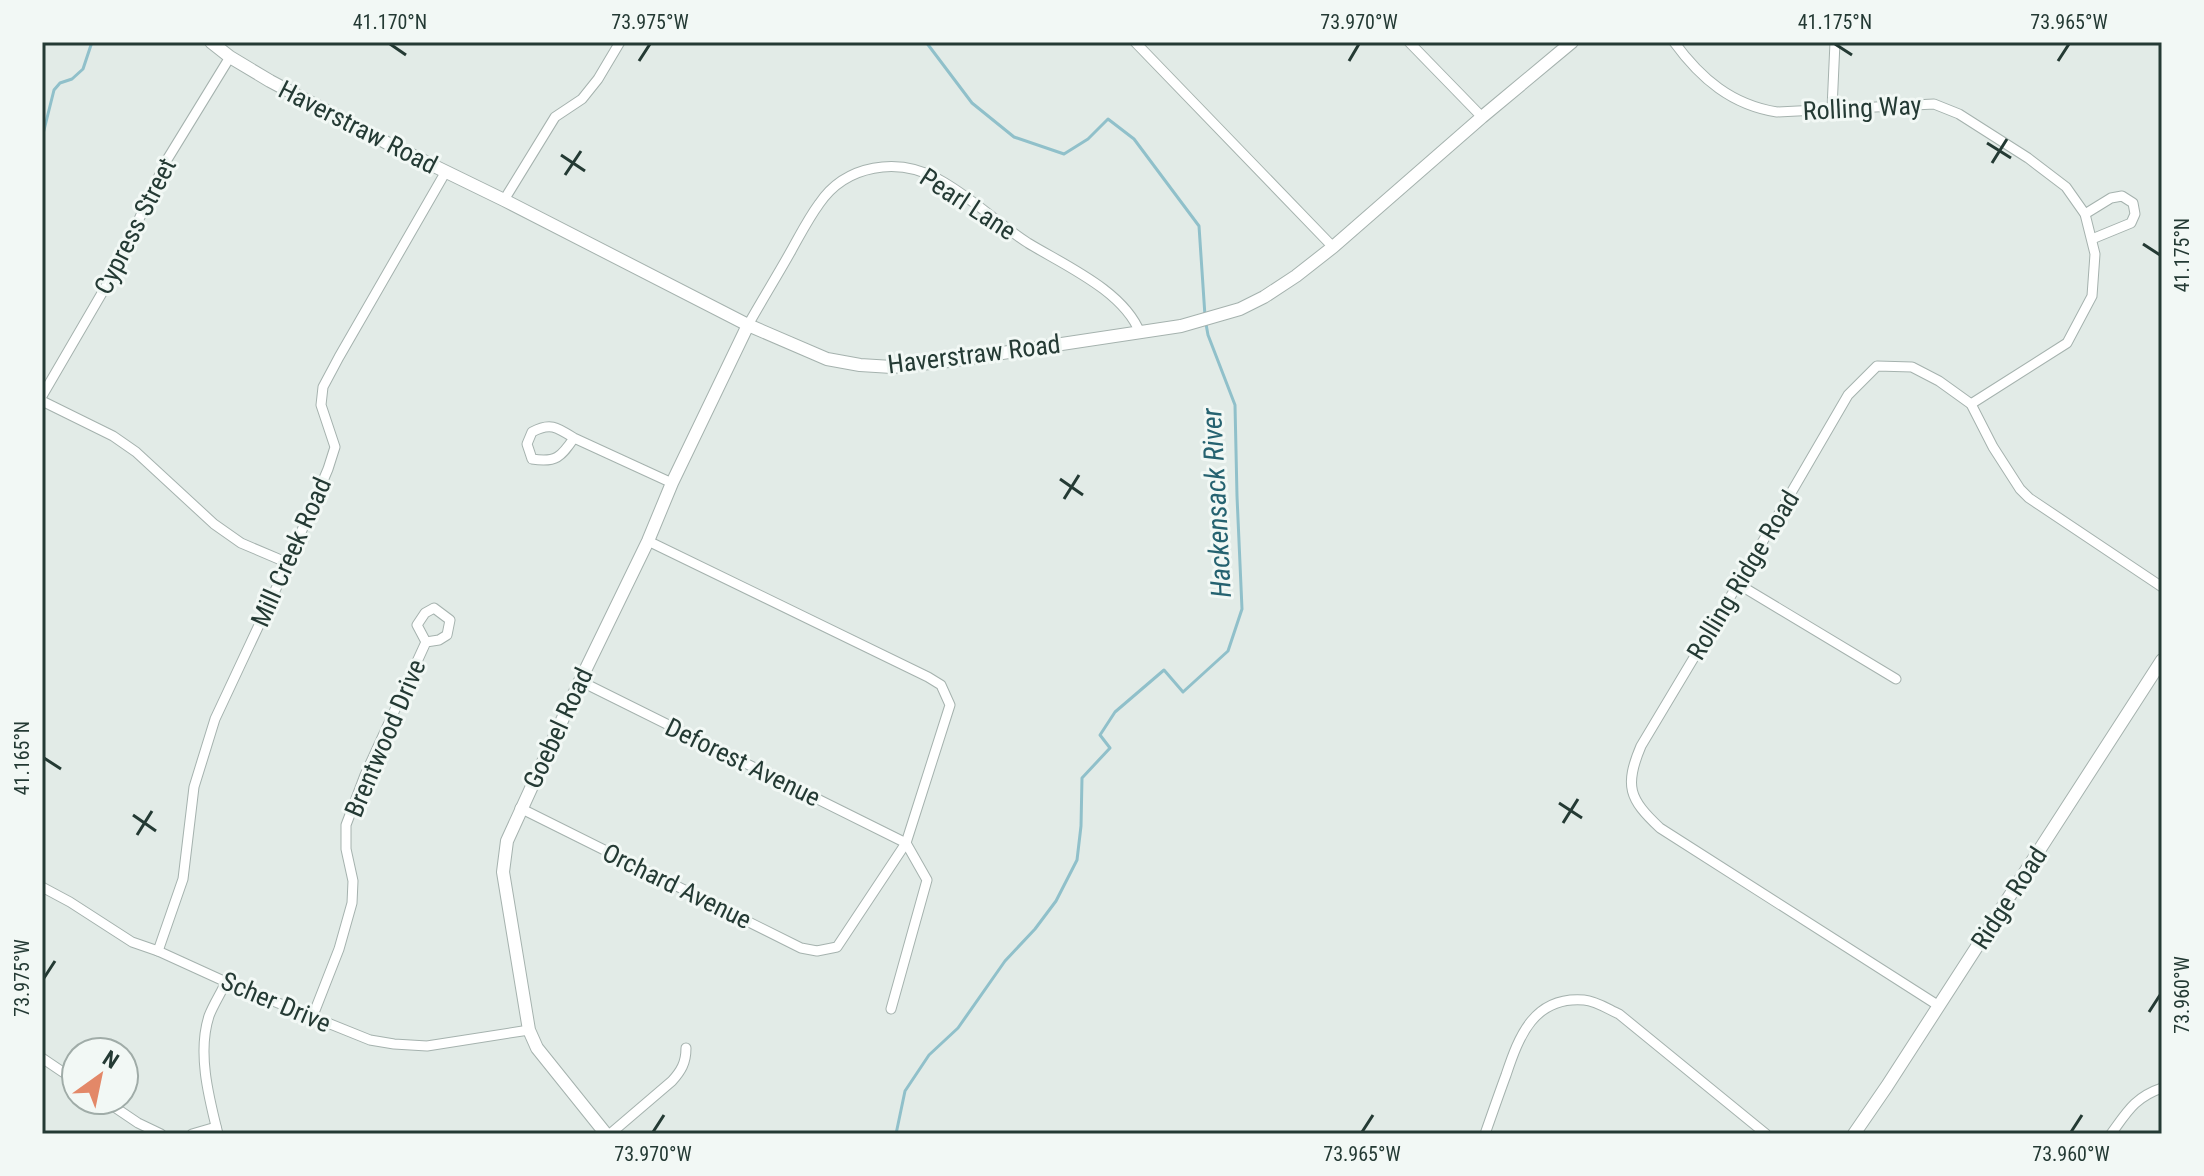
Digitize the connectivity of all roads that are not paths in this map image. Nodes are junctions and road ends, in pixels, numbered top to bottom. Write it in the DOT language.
graph roads {
  1 [pos="211,42"];
  2 [pos="620,42"];
  3 [pos="1135,42"];
  4 [pos="1572,42"];
  5 [pos="1674,42"];
  6 [pos="1835,42"];
  7 [pos="1416,45"];
  8 [pos="230,57"];
  9 [pos="1832,109"];
  10 [pos="1482,117"];
  11 [pos="445,173"];
  12 [pos="504,200"];
  13 [pos="2085,214"];
  14 [pos="2092,239"];
  15 [pos="1333,247"];
  16 [pos="748,325"];
  17 [pos="1140,333"];
  18 [pos="42,399"];
  19 [pos="1971,404"];
  20 [pos="574,438"];
  21 [pos="672,483"];
  22 [pos="648,541"];
  23 [pos="288,563"];
  24 [pos="1738,584"];
  25 [pos="2162,587"];
  26 [pos="426,642"];
  27 [pos="2162,660"];
  28 [pos="1896,679"];
  29 [pos="580,681"];
  30 [pos="520,808"];
  31 [pos="906,843"];
  32 [pos="42,887"];
  33 [pos="158,951"];
  34 [pos="226,982"];
  35 [pos="1939,1006"];
  36 [pos="891,1009"];
  37 [pos="312,1018"];
  38 [pos="529,1030"];
  39 [pos="686,1048"];
  40 [pos="42,1058"];
  41 [pos="60,1070"];
  42 [pos="2162,1088"];
  43 [pos="128,1116"];
  44 [pos="217,1130"];
  45 [pos="161,1134"];
  46 [pos="192,1134"];
  47 [pos="608,1134"];
  48 [pos="1485,1134"];
  49 [pos="1766,1134"];
  50 [pos="1854,1134"];
  51 [pos="2111,1134"];
  1 -- 8 [label="street, Haverstraw Road"];
  2 -- 12 [label="street"];
  3 -- 15 [label="street"];
  4 -- 10 [label="street, Haverstraw Road"];
  5 -- 9 [label="street, Rolling Way"];
  6 -- 9 [label="street"];
  7 -- 10 [label="street"];
  8 -- 11 [label="street, Haverstraw Road"];
  8 -- 18 [label="street, Cypress Street"];
  9 -- 13 [label="street, Rolling Way"];
  10 -- 15 [label="street, Haverstraw Road"];
  11 -- 12 [label="street, Haverstraw Road"];
  11 -- 23 [label="street, Mill Creek Road"];
  12 -- 16 [label="street, Haverstraw Road"];
  13 -- 14 [label="street, Rolling Way"];
  13 -- 14 [label="street"];
  14 -- 19 [label="street, Rolling Way"];
  15 -- 17 [label="street, Haverstraw Road"];
  16 -- 17 [label="street, Haverstraw Road"];
  16 -- 17 [label="street, Pearl Lane"];
  16 -- 21 [label="street, Goebel Road"];
  18 -- 23 [label="street"];
  19 -- 24 [label="street, Rolling Ridge Road"];
  19 -- 25 [label="street, Rolling Ridge Road"];
  20 -- 20 [label="street"];
  20 -- 21 [label="street"];
  21 -- 22 [label="street, Goebel Road"];
  22 -- 29 [label="street, Goebel Road"];
  22 -- 31 [label="street"];
  23 -- 33 [label="street, Mill Creek Road"];
  24 -- 28 [label="street"];
  24 -- 35 [label="street, Rolling Ridge Road"];
  26 -- 37 [label="street, Brentwood Drive"];
  27 -- 35 [label="street, Ridge Road"];
  29 -- 30 [label="street, Goebel Road"];
  29 -- 31 [label="street, Deforest Avenue"];
  30 -- 31 [label="street, Orchard Avenue"];
  30 -- 38 [label="street, Goebel Road"];
  31 -- 36 [label="street"];
  32 -- 33 [label="street, Scher Drive"];
  33 -- 34 [label="street, Scher Drive"];
  34 -- 37 [label="street, Scher Drive"];
  34 -- 44 [label="street"];
  35 -- 50 [label="street, Ridge Road"];
  37 -- 38 [label="street, Scher Drive"];
  38 -- 47 [label="street, Goebel Road"];
  39 -- 47 [label="street"];
  40 -- 41 [label="street"];
  42 -- 51 [label="street"];
  43 -- 45 [label="street"];
  44 -- 46 [label="street"];
  48 -- 49 [label="street"];
}
